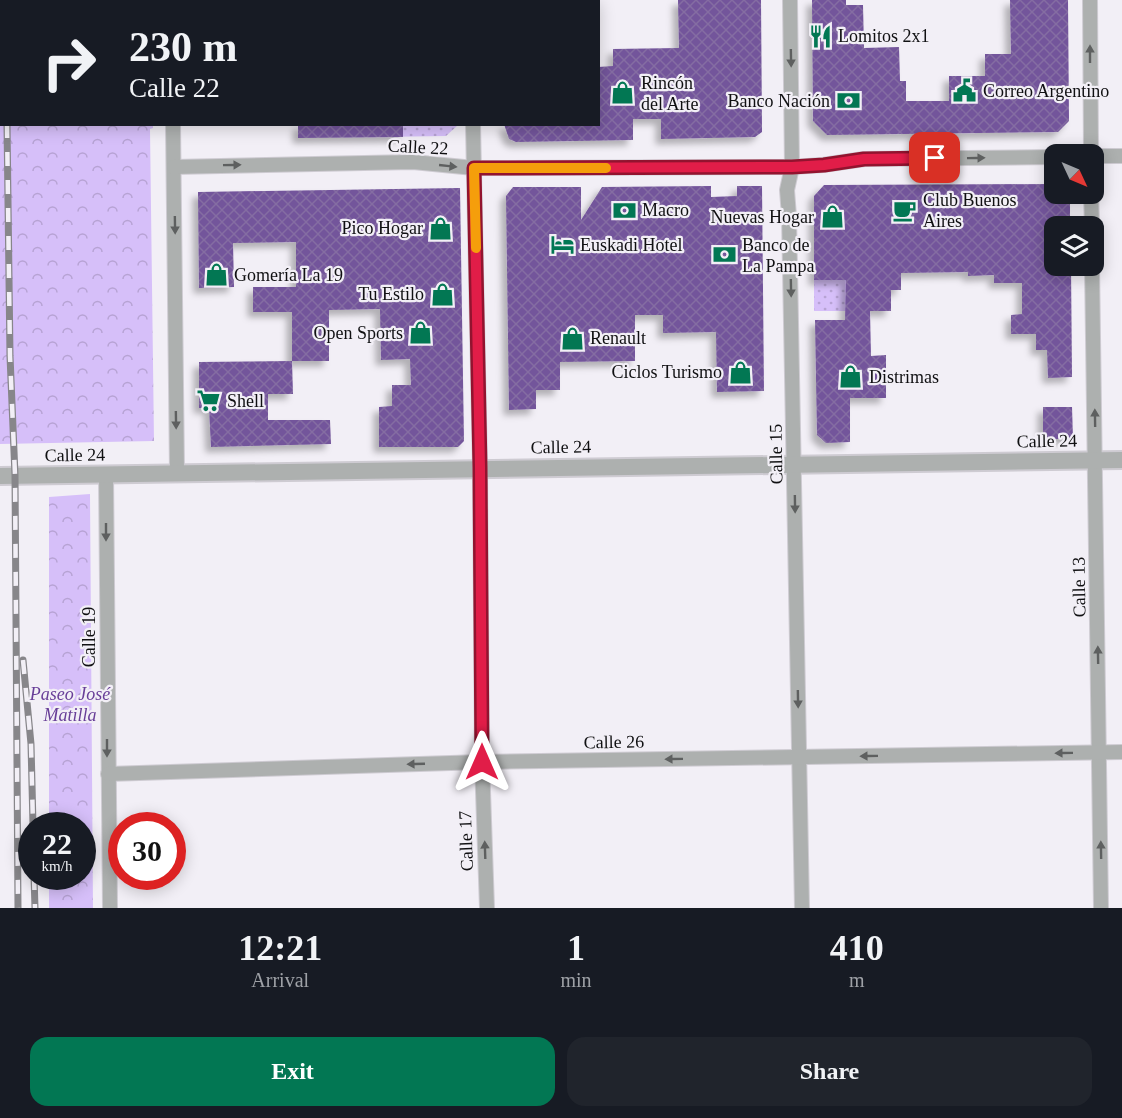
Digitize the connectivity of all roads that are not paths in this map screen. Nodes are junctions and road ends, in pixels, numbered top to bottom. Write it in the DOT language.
graph roads {
  1 [pos="790,0"];
  2 [pos="1090,0"];
  3 [pos="173,126"];
  4 [pos="473,126"];
  5 [pos="1092,144"];
  6 [pos="1104,155"];
  7 [pos="1122,156"];
  8 [pos="1044,157"];
  9 [pos="174,167"];
  10 [pos="792,167"];
  11 [pos="474,168"];
  12 [pos="1092,276"];
  13 [pos="1122,459"];
  14 [pos="1095,460"];
  15 [pos="795,464"];
  16 [pos="480,467"];
  17 [pos="177,472"];
  18 [pos="106,474"];
  19 [pos="0,476"];
  20 [pos="1099,752"];
  21 [pos="1122,752"];
  22 [pos="799,757"];
  23 [pos="482,762"];
  24 [pos="108,774"];
  25 [pos="110,908"];
  26 [pos="487,908"];
  27 [pos="802,908"];
  28 [pos="1101,908"];
  1 -- 10 [label="street, Calle 15, one-way"];
  5 -- 2 [label="street, one-way"];
  3 -- 9 [label="street"];
  4 -- 11 [label="street, Calle 17"];
  6 -- 7 [label="street"];
  10 -- 8 [label="street, Calle 22, one-way"];
  9 -- 11 [label="street, Calle 22, one-way"];
  9 -- 17 [label="street, one-way"];
  10 -- 11 [label="street, Calle 22"];
  10 -- 15 [label="street, Calle 15, one-way"];
  11 -- 16 [label="street, Calle 17"];
  14 -- 12 [label="street, Calle 13, one-way"];
  13 -- 14 [label="street, Calle 24"];
  14 -- 15 [label="street, Calle 24"];
  20 -- 14 [label="street, Calle 13, one-way"];
  15 -- 16 [label="street, Calle 24"];
  15 -- 22 [label="street, Calle 15, one-way"];
  16 -- 17 [label="street, Calle 24"];
  16 -- 23 [label="street, Calle 17"];
  17 -- 18 [label="street, Calle 24"];
  18 -- 19 [label="street, Calle 24"];
  18 -- 24 [label="street, Calle 19, one-way"];
  20 -- 21 [label="street, Calle 26"];
  20 -- 22 [label="street, Calle 26, one-way"];
  28 -- 20 [label="street, Calle 13, one-way"];
  22 -- 23 [label="street, Calle 26, one-way"];
  22 -- 27 [label="street, Calle 15"];
  23 -- 24 [label="street, Calle 26, one-way"];
  26 -- 23 [label="street, Calle 17, one-way"];
  24 -- 25 [label="street, Calle 19"];
}
